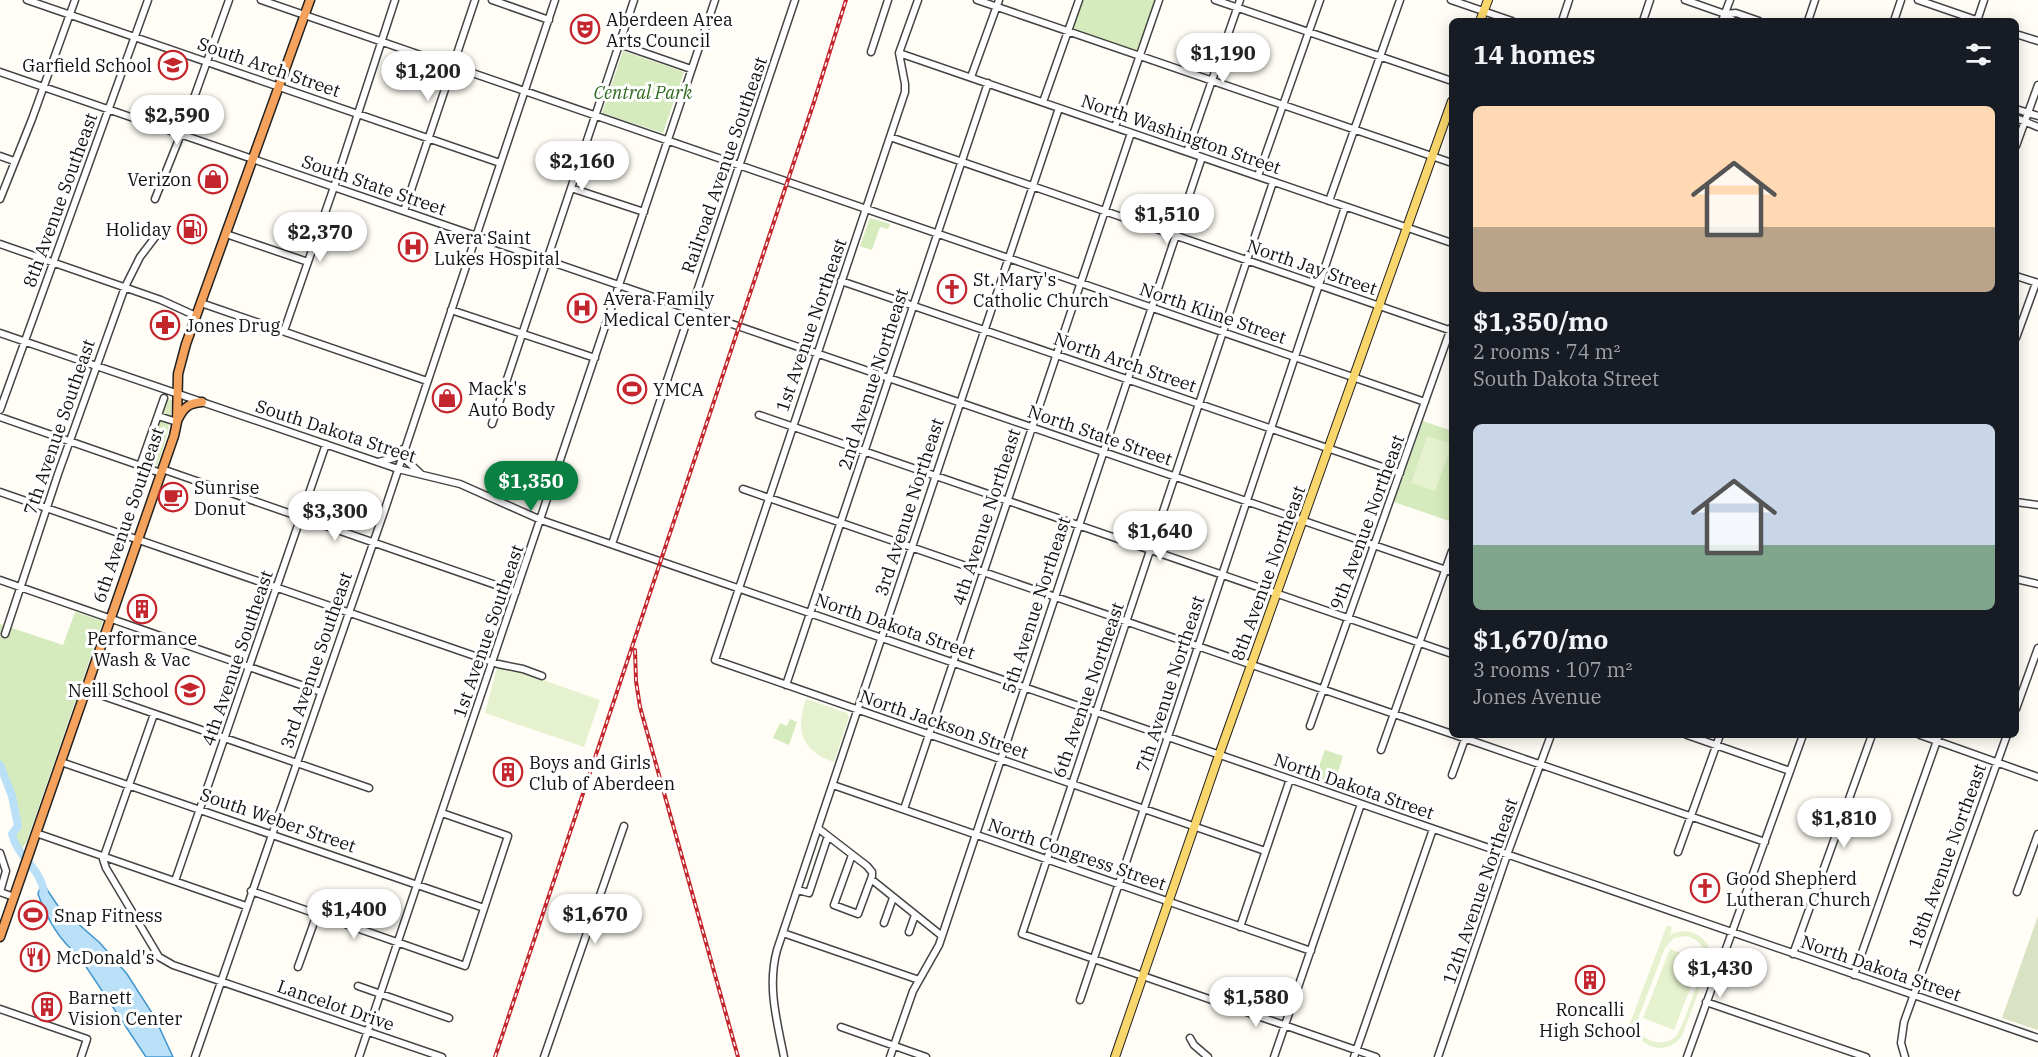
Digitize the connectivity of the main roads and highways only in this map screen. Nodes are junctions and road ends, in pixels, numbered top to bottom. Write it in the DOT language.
graph roads {
  1 [pos="310,0"];
  2 [pos="1488,0"];
  3 [pos="1481,18"];
  4 [pos="1449,108"];
  5 [pos="202,402"];
  6 [pos="177,422"];
  7 [pos="0,938"];
  8 [pos="1115,1057"];
  1 -- 6 [label="highway, 6th Avenue Southeast"];
  2 -- 3 [label="main road"];
  4 -- 8 [label="main road, 8th Avenue Northeast"];
  5 -- 6 [label="highway"];
  6 -- 7 [label="highway, 6th Avenue Southeast"];
}
